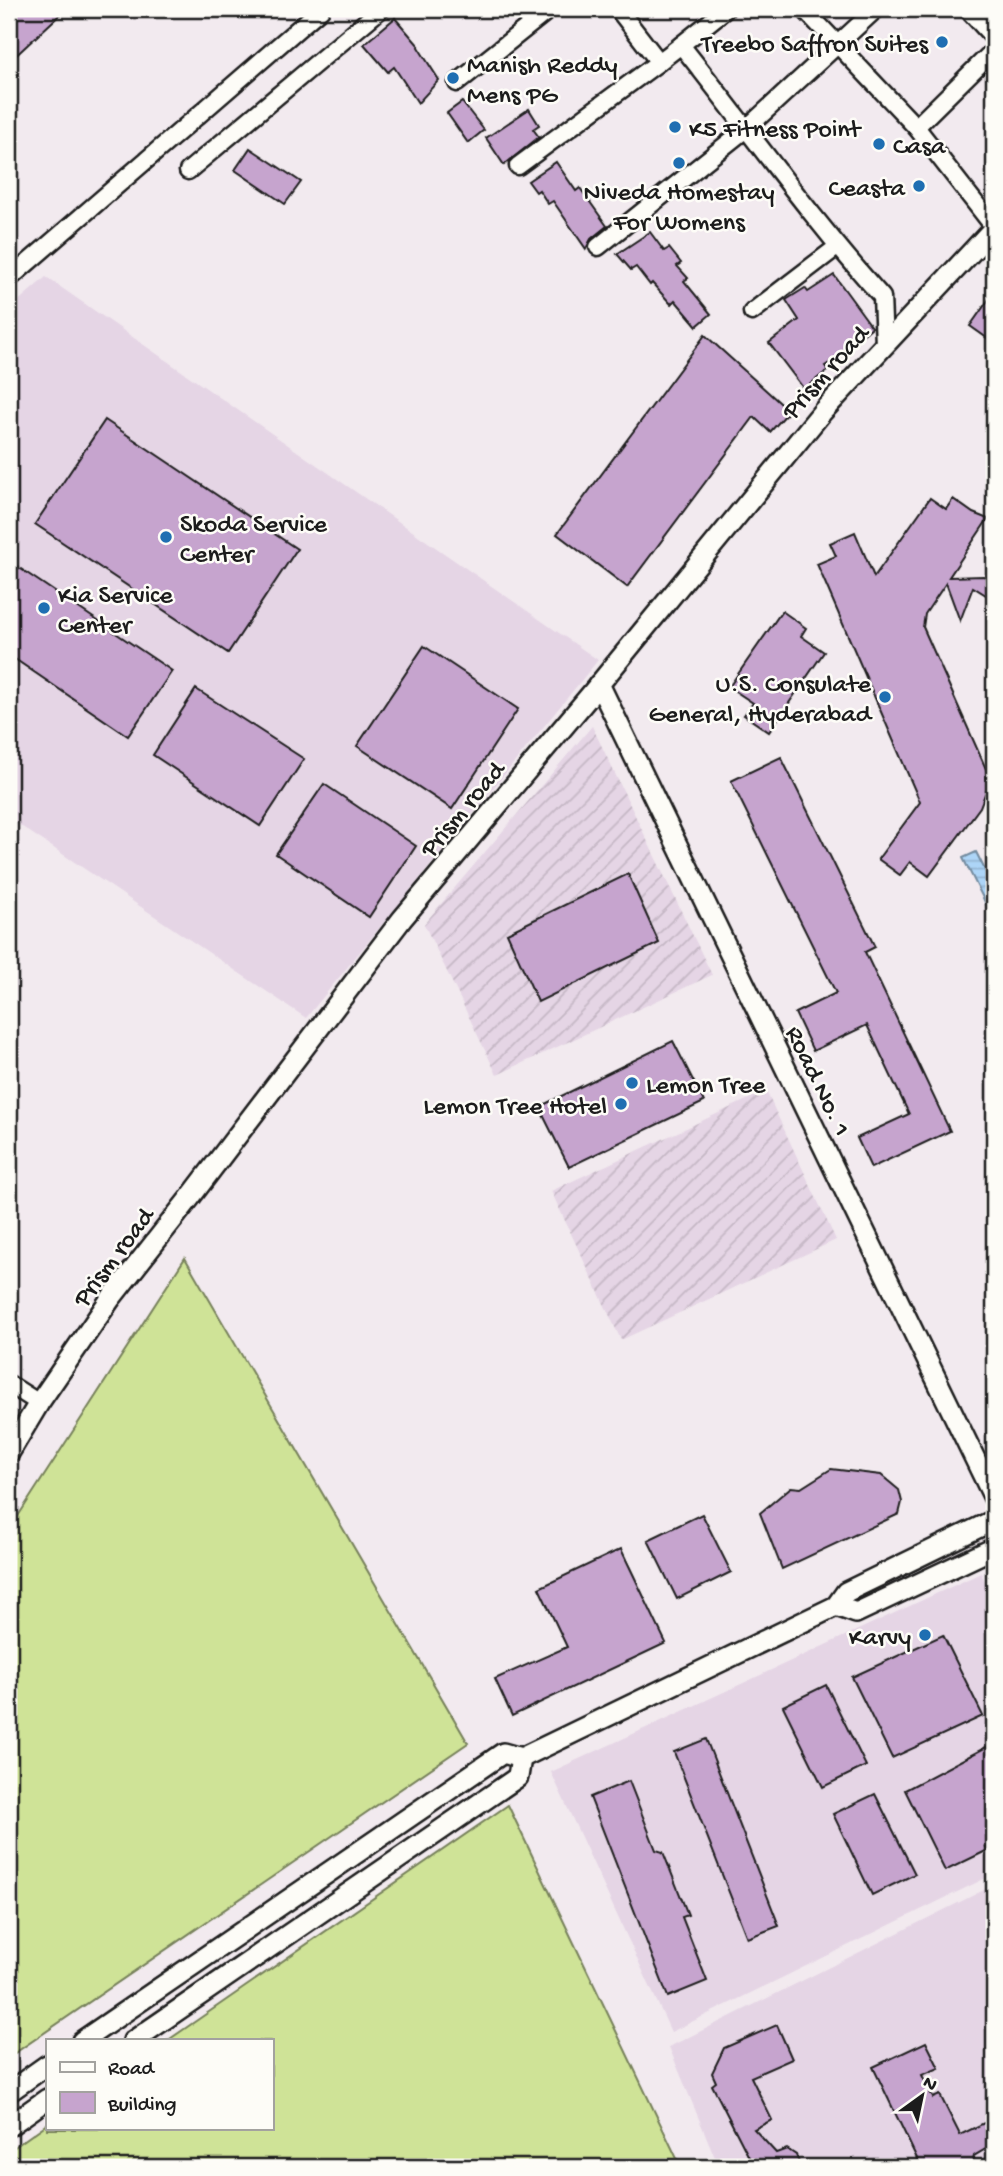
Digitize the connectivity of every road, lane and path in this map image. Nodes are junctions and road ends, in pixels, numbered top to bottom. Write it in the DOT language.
graph roads {
  1 [pos="321,9"];
  2 [pos="381,9"];
  3 [pos="550,9"];
  4 [pos="618,9"];
  5 [pos="726,9"];
  6 [pos="804,9"];
  7 [pos="876,9"];
  8 [pos="972,9"];
  9 [pos="994,33"];
  10 [pos="839,45"];
  11 [pos="681,46"];
  12 [pos="994,50"];
  13 [pos="659,62"];
  14 [pos="457,83"];
  15 [pos="916,127"];
  16 [pos="747,128"];
  17 [pos="518,166"];
  18 [pos="188,171"];
  19 [pos="994,228"];
  20 [pos="598,247"];
  21 [pos="837,247"];
  22 [pos="9,279"];
  23 [pos="752,312"];
  24 [pos="884,344"];
  25 [pos="599,684"];
  26 [pos="9,1384"];
  27 [pos="38,1403"];
  28 [pos="9,1453"];
  29 [pos="994,1499"];
  30 [pos="994,1520"];
  31 [pos="994,1549"];
  32 [pos="836,1606"];
  33 [pos="521,1758"];
  34 [pos="85,2039"];
  35 [pos="136,2039"];
  36 [pos="46,2066"];
  37 [pos="9,2091"];
  38 [pos="46,2100"];
  39 [pos="9,2126"];
  1 -- 22 [label="street"];
  2 -- 18 [label="street"];
  3 -- 14 [label="street"];
  4 -- 13 [label="street"];
  5 -- 11 [label="street"];
  6 -- 10 [label="street"];
  7 -- 10 [label="street"];
  8 -- 9 [label="main road"];
  10 -- 15 [label="street"];
  10 -- 16 [label="street"];
  11 -- 13 [label="street"];
  11 -- 16 [label="street"];
  12 -- 15 [label="street"];
  13 -- 17 [label="street"];
  15 -- 19 [label="street"];
  16 -- 20 [label="street"];
  16 -- 21 [label="street"];
  19 -- 24 [label="street, Prism road"];
  21 -- 23 [label="street"];
  21 -- 24 [label="street"];
  24 -- 25 [label="street, Prism road"];
  25 -- 27 [label="street, Prism road"];
  25 -- 29 [label="street, Road No. 1"];
  26 -- 27 [label="street"];
  27 -- 28 [label="street, Prism road"];
  30 -- 32 [label="street"];
  31 -- 32 [label="street"];
  32 -- 33 [label="street"];
  33 -- 34 [label="street"];
  33 -- 35 [label="street"];
  36 -- 37 [label="street"];
  38 -- 39 [label="street"];
}
